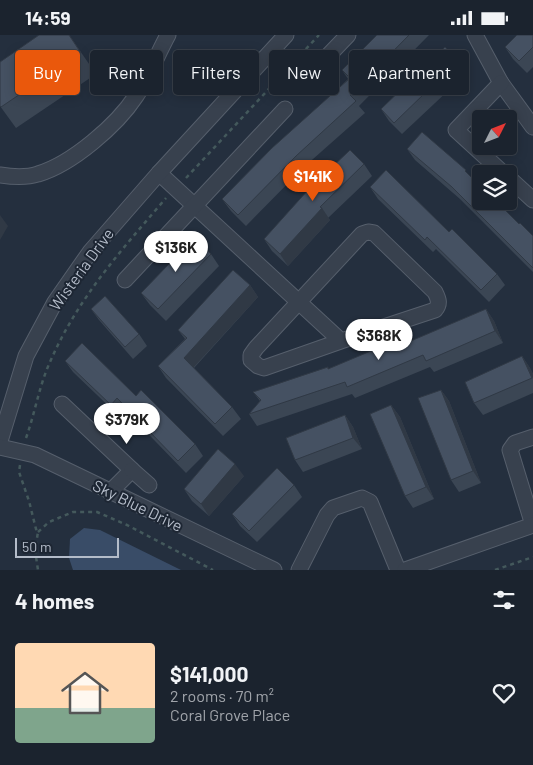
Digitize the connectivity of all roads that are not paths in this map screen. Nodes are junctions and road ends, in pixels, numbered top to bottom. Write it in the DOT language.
graph roads {
  1 [pos="168,35"];
  2 [pos="286,35"];
  3 [pos="348,35"];
  4 [pos="475,35"];
  5 [pos="334,50"];
  6 [pos="501,83"];
  7 [pos="285,109"];
  8 [pos="531,122"];
  9 [pos="494,165"];
  10 [pos="159,173"];
  11 [pos="0,175"];
  12 [pos="517,185"];
  13 [pos="533,200"];
  14 [pos="194,205"];
  15 [pos="125,280"];
  16 [pos="298,301"];
  17 [pos="342,341"];
  18 [pos="62,404"];
  19 [pos="533,437"];
  20 [pos="0,441"];
  21 [pos="0,447"];
  22 [pos="132,470"];
  23 [pos="150,485"];
  24 [pos="110,492"];
  25 [pos="533,525"];
  26 [pos="274,570"];
  27 [pos="299,570"];
  28 [pos="398,570"];
  29 [pos="405,570"];
  1 -- 11 [label="street"];
  2 -- 10 [label="street, Wisteria Drive"];
  3 -- 5 [label="street"];
  4 -- 6 [label="street"];
  6 -- 8 [label="street"];
  6 -- 9 [label="street"];
  7 -- 14 [label="street"];
  10 -- 14 [label="street"];
  10 -- 20 [label="street, Wisteria Drive"];
  12 -- 13 [label="street"];
  14 -- 15 [label="street"];
  14 -- 16 [label="street"];
  16 -- 17 [label="street"];
  16 -- 17 [label="street"];
  16 -- 17 [label="street"];
  18 -- 22 [label="street"];
  19 -- 25 [label="street"];
  21 -- 24 [label="street, Sky Blue Drive"];
  22 -- 23 [label="street"];
  22 -- 24 [label="street"];
  24 -- 26 [label="street, Sky Blue Drive"];
  25 -- 29 [label="street"];
  27 -- 28 [label="street"];
}
